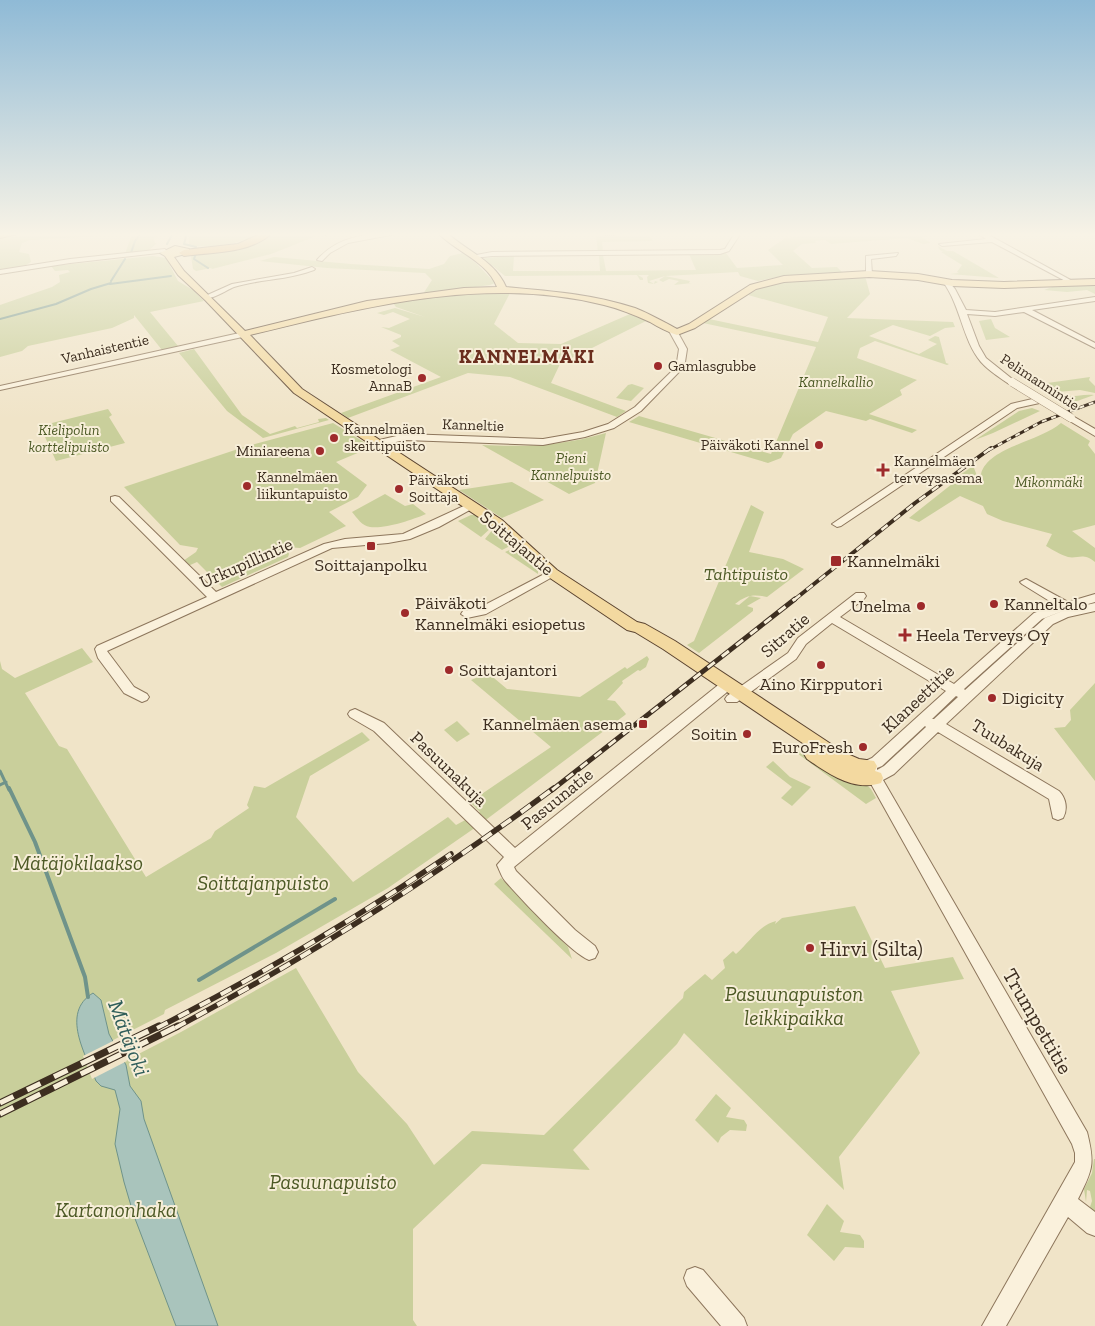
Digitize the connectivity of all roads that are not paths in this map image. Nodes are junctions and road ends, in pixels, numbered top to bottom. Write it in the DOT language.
graph roads {
  1 [pos="211,295"];
  2 [pos="435,295"];
  3 [pos="564,295"];
  4 [pos="741,295"];
  5 [pos="960,295"];
  6 [pos="206,297"];
  7 [pos="1095,299"];
  8 [pos="1026,310"];
  9 [pos="962,312"];
  10 [pos="678,331"];
  11 [pos="244,334"];
  12 [pos="1095,346"];
  13 [pos="0,388"];
  14 [pos="1040,400"];
  15 [pos="1095,433"];
  16 [pos="378,443"];
  17 [pos="115,499"];
  18 [pos="472,506"];
  19 [pos="837,524"];
  20 [pos="552,573"];
  21 [pos="1026,582"];
  22 [pos="860,596"];
  23 [pos="214,597"];
  24 [pos="1095,598"];
  25 [pos="1095,607"];
  26 [pos="1070,608"];
  27 [pos="467,614"];
  28 [pos="832,618"];
  29 [pos="729,692"];
  30 [pos="960,693"];
  31 [pos="142,697"];
  32 [pos="355,714"];
  33 [pos="930,723"];
  34 [pos="871,772"];
  35 [pos="1058,814"];
  36 [pos="514,857"];
  37 [pos="589,952"];
  38 [pos="1065,1202"];
  39 [pos="1095,1225"];
  40 [pos="694,1278"];
  41 [pos="736,1326"];
  42 [pos="992,1326"];
  1 -- 6 [label="street"];
  2 -- 11 [label="main road, Vanhaistentie"];
  3 -- 10 [label="main road, Vanhaistentie"];
  4 -- 10 [label="main road"];
  5 -- 9 [label="street, Pelimannintie"];
  6 -- 11 [label="main road"];
  7 -- 8 [label="street"];
  8 -- 9 [label="street"];
  8 -- 12 [label="street"];
  9 -- 14 [label="street, Pelimannintie, bridge"];
  10 -- 16 [label="street, Kanneltie"];
  11 -- 13 [label="street, Vanhaistentie"];
  11 -- 16 [label="main road"];
  14 -- 15 [label="street, Pelimannintie, bridge"];
  14 -- 19 [label="street"];
  16 -- 18 [label="main road, Soittajantie"];
  17 -- 23 [label="street"];
  18 -- 20 [label="main road, Soittajantie"];
  18 -- 23 [label="street, Urkupillintie"];
  20 -- 27 [label="street"];
  20 -- 29 [label="main road, Soittajantie"];
  21 -- 26 [label="street"];
  22 -- 28 [label="street, Sitratie"];
  23 -- 31 [label="street, Urkupillintie"];
  24 -- 26 [label="street, Klaneettitie"];
  25 -- 26 [label="street, Klaneettitie"];
  26 -- 30 [label="street, Klaneettitie"];
  28 -- 29 [label="street, Sitratie"];
  28 -- 30 [label="street"];
  29 -- 34 [label="main road, Soittajantie"];
  29 -- 36 [label="street, Pasuunatie"];
  30 -- 33 [label="street, Klaneettitie"];
  32 -- 36 [label="street, Pasuunakuja"];
  33 -- 34 [label="street, Klaneettitie"];
  33 -- 35 [label="street, Tuubakuja"];
  34 -- 38 [label="street, Trumpettitie"];
  36 -- 37 [label="street"];
  38 -- 39 [label="street"];
  38 -- 42 [label="street, Trumpettitie"];
  40 -- 41 [label="street"];
}
